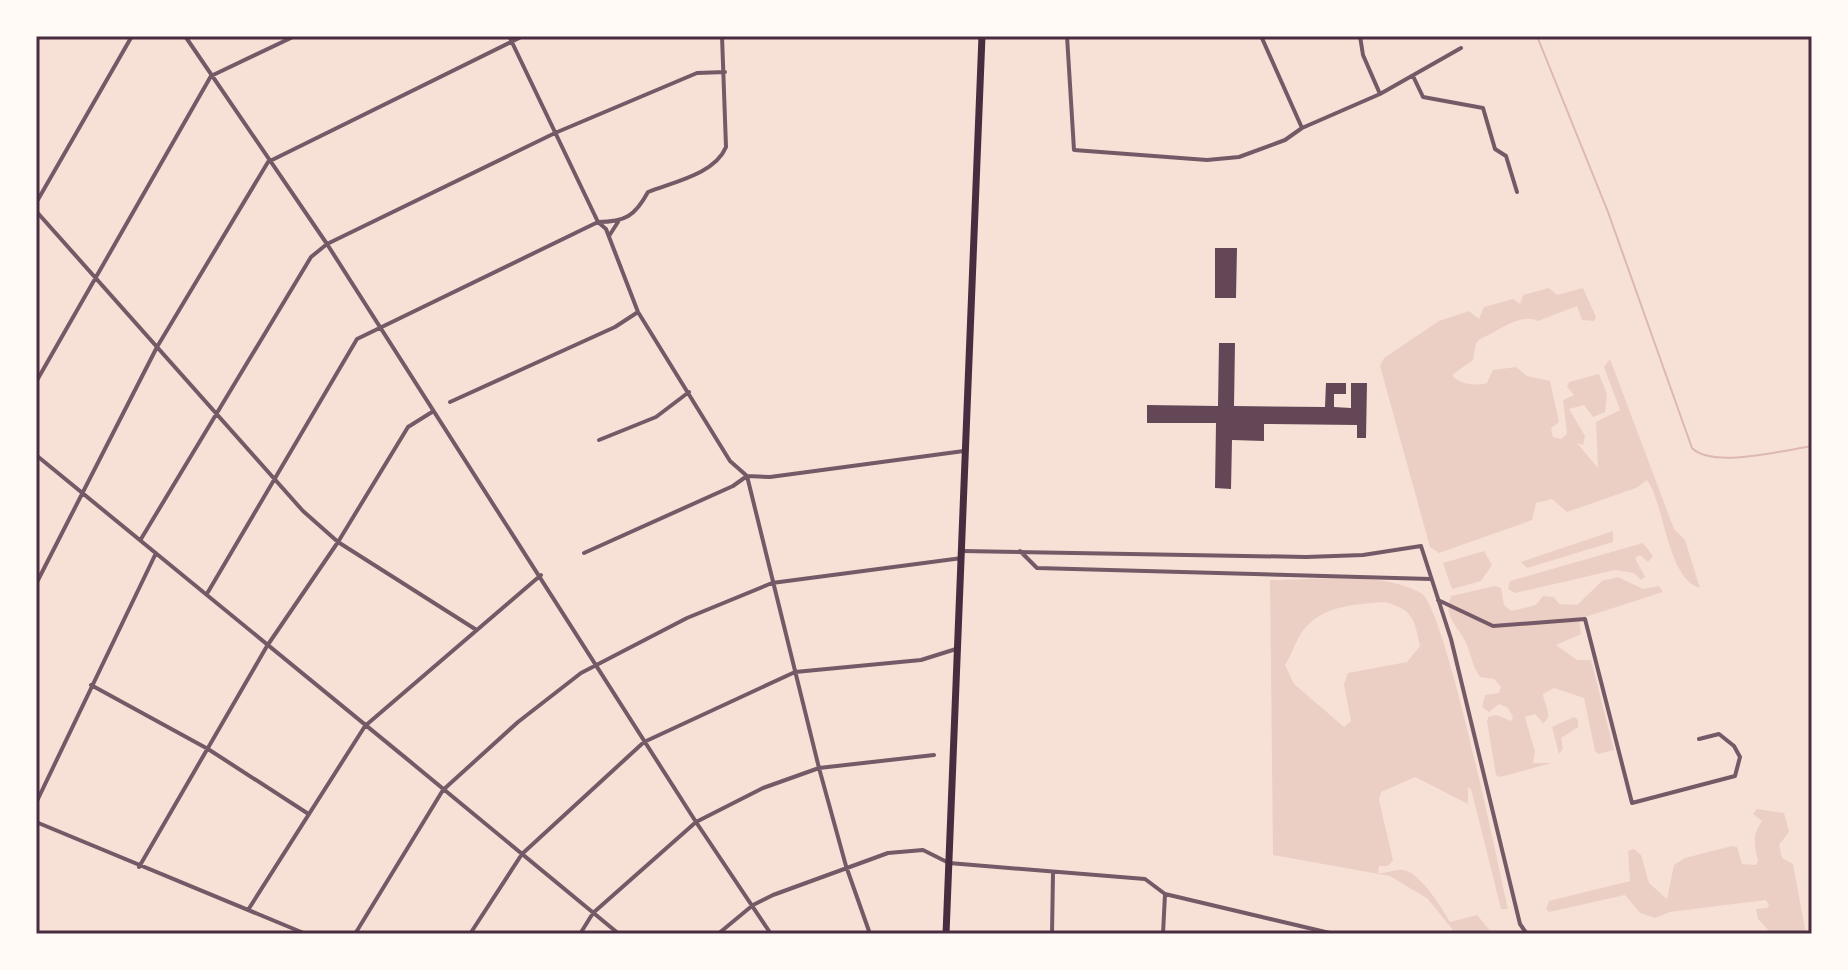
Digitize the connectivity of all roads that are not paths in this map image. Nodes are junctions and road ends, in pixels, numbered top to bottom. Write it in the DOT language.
graph roads {
  1 [pos="132,36"];
  2 [pos="185,36"];
  3 [pos="295,36"];
  4 [pos="523,36"];
  5 [pos="722,36"];
  6 [pos="982,36"];
  7 [pos="1067,36"];
  8 [pos="1261,36"];
  9 [pos="1360,36"];
  10 [pos="510,39"];
  11 [pos="1461,48"];
  12 [pos="725,72"];
  13 [pos="211,76"];
  14 [pos="1413,76"];
  15 [pos="1380,94"];
  16 [pos="1302,128"];
  17 [pos="555,133"];
  18 [pos="268,162"];
  19 [pos="1517,192"];
  20 [pos="36,203"];
  21 [pos="36,211"];
  22 [pos="598,222"];
  23 [pos="618,222"];
  24 [pos="609,236"];
  25 [pos="327,244"];
  26 [pos="96,277"];
  27 [pos="638,312"];
  28 [pos="380,327"];
  29 [pos="157,347"];
  30 [pos="36,382"];
  31 [pos="689,392"];
  32 [pos="450,402"];
  33 [pos="432,412"];
  34 [pos="218,415"];
  35 [pos="599,440"];
  36 [pos="967,450"];
  37 [pos="36,455"];
  38 [pos="747,476"];
  39 [pos="275,481"];
  40 [pos="81,492"];
  41 [pos="141,539"];
  42 [pos="338,542"];
  43 [pos="1020,551"];
  44 [pos="156,553"];
  45 [pos="584,553"];
  46 [pos="962,555"];
  47 [pos="541,575"];
  48 [pos="1432,579"];
  49 [pos="772,583"];
  50 [pos="36,584"];
  51 [pos="208,592"];
  52 [pos="1438,600"];
  53 [pos="475,629"];
  54 [pos="267,646"];
  55 [pos="958,649"];
  56 [pos="596,664"];
  57 [pos="795,672"];
  58 [pos="91,685"];
  59 [pos="365,726"];
  60 [pos="1699,739"];
  61 [pos="644,742"];
  62 [pos="208,749"];
  63 [pos="934,755"];
  64 [pos="819,768"];
  65 [pos="443,790"];
  66 [pos="36,803"];
  67 [pos="307,813"];
  68 [pos="36,822"];
  69 [pos="696,822"];
  70 [pos="522,854"];
  71 [pos="949,863"];
  72 [pos="846,866"];
  73 [pos="139,867"];
  74 [pos="1053,873"];
  75 [pos="1165,894"];
  76 [pos="753,905"];
  77 [pos="248,910"];
  78 [pos="593,913"];
  79 [pos="306,934"];
  80 [pos="355,934"];
  81 [pos="470,934"];
  82 [pos="580,934"];
  83 [pos="619,934"];
  84 [pos="718,934"];
  85 [pos="771,934"];
  86 [pos="870,934"];
  87 [pos="946,934"];
  88 [pos="1052,934"];
  89 [pos="1163,934"];
  90 [pos="1334,934"];
  91 [pos="1527,934"];
  1 -- 20 [label="street"];
  2 -- 13 [label="street"];
  3 -- 13 [label="street"];
  4 -- 10 [label="street"];
  5 -- 12 [label="street"];
  6 -- 36 [label="main road"];
  7 -- 16 [label="street"];
  8 -- 16 [label="street"];
  9 -- 15 [label="street"];
  10 -- 17 [label="street"];
  10 -- 18 [label="street"];
  11 -- 14 [label="street"];
  12 -- 17 [label="street"];
  12 -- 23 [label="street"];
  13 -- 18 [label="street"];
  13 -- 26 [label="street"];
  14 -- 15 [label="street"];
  14 -- 19 [label="street"];
  15 -- 16 [label="street"];
  17 -- 22 [label="street"];
  17 -- 25 [label="street"];
  18 -- 25 [label="street"];
  18 -- 29 [label="street"];
  21 -- 26 [label="street"];
  22 -- 23 [label="street"];
  22 -- 24 [label="street"];
  22 -- 28 [label="street"];
  23 -- 24 [label="street"];
  24 -- 27 [label="street"];
  25 -- 28 [label="street"];
  25 -- 34 [label="street"];
  26 -- 29 [label="street"];
  26 -- 30 [label="street"];
  27 -- 31 [label="street"];
  27 -- 32 [label="street"];
  28 -- 33 [label="street"];
  28 -- 39 [label="street"];
  29 -- 34 [label="street"];
  29 -- 40 [label="street"];
  31 -- 35 [label="street"];
  31 -- 38 [label="street"];
  33 -- 42 [label="street"];
  33 -- 47 [label="street"];
  34 -- 39 [label="street"];
  34 -- 41 [label="street"];
  36 -- 38 [label="street"];
  36 -- 46 [label="main road"];
  37 -- 40 [label="street"];
  38 -- 45 [label="street"];
  38 -- 49 [label="street"];
  39 -- 42 [label="street"];
  39 -- 51 [label="street"];
  40 -- 41 [label="street"];
  40 -- 50 [label="street"];
  41 -- 44 [label="street"];
  42 -- 53 [label="street"];
  42 -- 54 [label="street"];
  43 -- 46 [label="street"];
  43 -- 48 [label="street"];
  43 -- 48 [label="street"];
  44 -- 51 [label="street"];
  44 -- 58 [label="street"];
  46 -- 49 [label="street"];
  46 -- 55 [label="main road"];
  47 -- 53 [label="street"];
  47 -- 56 [label="street"];
  48 -- 52 [label="street"];
  49 -- 56 [label="street"];
  49 -- 57 [label="street"];
  51 -- 54 [label="street"];
  52 -- 60 [label="street"];
  52 -- 91 [label="street"];
  53 -- 59 [label="street"];
  54 -- 59 [label="street"];
  54 -- 62 [label="street"];
  55 -- 57 [label="street"];
  55 -- 71 [label="main road"];
  56 -- 61 [label="street"];
  56 -- 65 [label="street"];
  57 -- 61 [label="street"];
  57 -- 64 [label="street"];
  58 -- 62 [label="street"];
  58 -- 66 [label="street"];
  59 -- 65 [label="street"];
  59 -- 67 [label="street"];
  61 -- 69 [label="street"];
  61 -- 70 [label="street"];
  62 -- 67 [label="street"];
  62 -- 73 [label="street"];
  63 -- 64 [label="street"];
  64 -- 69 [label="street"];
  64 -- 72 [label="street"];
  65 -- 70 [label="street"];
  65 -- 80 [label="street"];
  67 -- 77 [label="street"];
  68 -- 73 [label="street"];
  69 -- 76 [label="street"];
  69 -- 78 [label="street"];
  70 -- 78 [label="street"];
  70 -- 81 [label="street"];
  71 -- 72 [label="street"];
  71 -- 74 [label="street"];
  71 -- 87 [label="main road"];
  72 -- 76 [label="street"];
  72 -- 86 [label="street"];
  73 -- 77 [label="street"];
  74 -- 75 [label="street"];
  74 -- 88 [label="street"];
  75 -- 89 [label="street"];
  75 -- 90 [label="street"];
  76 -- 84 [label="street"];
  76 -- 85 [label="street"];
  77 -- 79 [label="street"];
  78 -- 82 [label="street"];
  78 -- 83 [label="street"];
}
